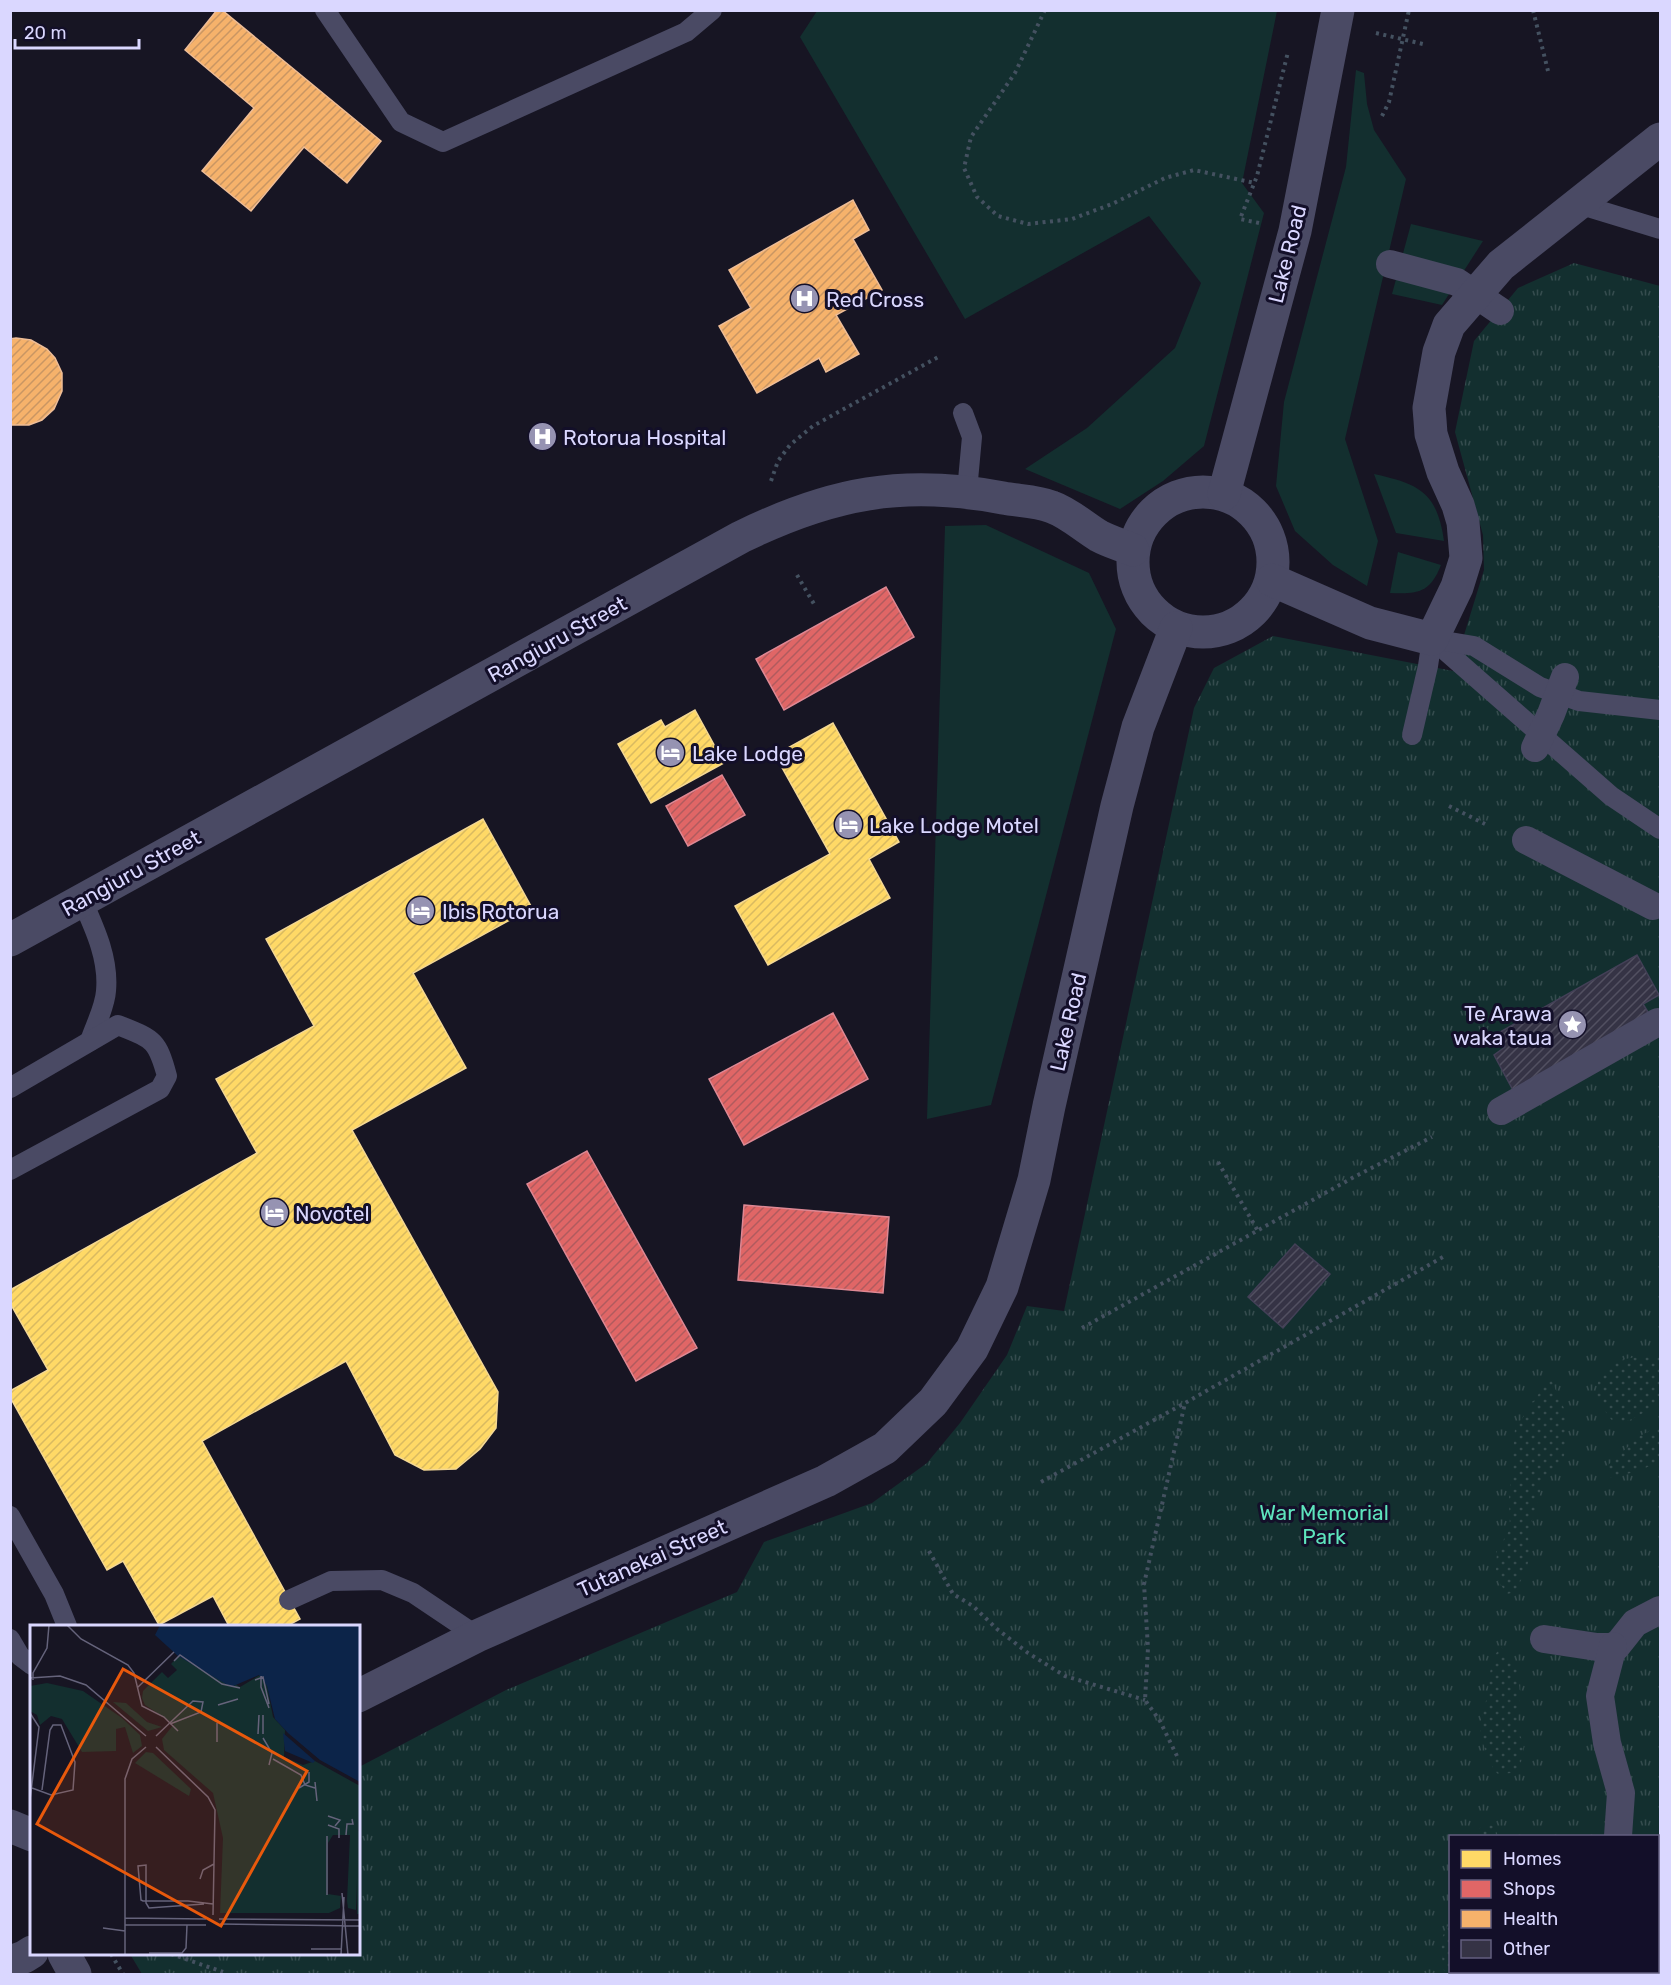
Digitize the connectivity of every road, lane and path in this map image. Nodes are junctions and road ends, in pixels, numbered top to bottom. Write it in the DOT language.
graph roads {
  1 [pos="325,10"];
  2 [pos="712,10"];
  3 [pos="1045,10"];
  4 [pos="1338,10"];
  5 [pos="1409,10"];
  6 [pos="1533,10"];
  7 [pos="1376,33"];
  8 [pos="1403,39"];
  9 [pos="1423,44"];
  10 [pos="1289,47"];
  11 [pos="1548,71"];
  12 [pos="1382,116"];
  13 [pos="1660,139"];
  14 [pos="1255,183"];
  15 [pos="1578,204"];
  16 [pos="1262,223"];
  17 [pos="1660,229"];
  18 [pos="1390,264"];
  19 [pos="1487,302"];
  20 [pos="940,356"];
  21 [pos="963,413"];
  22 [pos="771,482"];
  23 [pos="967,491"];
  24 [pos="1224,494"];
  25 [pos="1133,550"];
  26 [pos="797,575"];
  27 [pos="1272,580"];
  28 [pos="814,604"];
  29 [pos="1176,628"];
  30 [pos="1432,639"];
  31 [pos="1561,685"];
  32 [pos="1660,710"];
  33 [pos="1412,735"];
  34 [pos="1538,742"];
  35 [pos="1449,806"];
  36 [pos="1485,824"];
  37 [pos="1660,829"];
  38 [pos="1526,840"];
  39 [pos="82,900"];
  40 [pos="1653,906"];
  41 [pos="10,940"];
  42 [pos="1658,1022"];
  43 [pos="90,1041"];
  44 [pos="10,1088"];
  45 [pos="1501,1111"];
  46 [pos="1432,1137"];
  47 [pos="1218,1162"];
  48 [pos="10,1170"];
  49 [pos="1258,1231"];
  50 [pos="1443,1257"];
  51 [pos="1082,1329"];
  52 [pos="933,1402"];
  53 [pos="1185,1403"];
  54 [pos="1041,1482"];
  55 [pos="10,1516"];
  56 [pos="929,1551"];
  57 [pos="289,1600"];
  58 [pos="1660,1610"];
  59 [pos="67,1625"];
  60 [pos="477,1636"];
  61 [pos="10,1639"];
  62 [pos="1544,1639"];
  63 [pos="1613,1646"];
  64 [pos="30,1664"];
  65 [pos="360,1695"];
  66 [pos="1145,1700"];
  67 [pos="1177,1756"];
  68 [pos="10,1826"];
  69 [pos="30,1834"];
  70 [pos="1618,1835"];
  71 [pos="30,1953"];
  72 [pos="65,1955"];
  73 [pos="112,1955"];
  74 [pos="176,1955"];
  75 [pos="10,1962"];
  76 [pos="223,1972"];
  77 [pos="75,1974"];
  78 [pos="123,1974"];
  1 -- 2 [label="lane"];
  3 -- 14 [label="path"];
  4 -- 24 [label="street, Lake Road"];
  5 -- 8 [label="path"];
  6 -- 11 [label="path"];
  7 -- 8 [label="path"];
  8 -- 9 [label="path"];
  8 -- 12 [label="path"];
  10 -- 14 [label="path"];
  13 -- 15 [label="street"];
  14 -- 16 [label="path"];
  15 -- 17 [label="lane"];
  15 -- 19 [label="street"];
  18 -- 19 [label="street"];
  19 -- 30 [label="street"];
  20 -- 22 [label="path"];
  21 -- 23 [label="lane"];
  23 -- 25 [label="street, Rangiuru Street"];
  23 -- 39 [label="street, Rangiuru Street"];
  24 -- 25 [label="street"];
  24 -- 27 [label="street"];
  25 -- 29 [label="street"];
  26 -- 28 [label="path"];
  27 -- 29 [label="street"];
  27 -- 30 [label="street"];
  29 -- 52 [label="street, Lake Road"];
  30 -- 31 [label="lane"];
  30 -- 33 [label="lane"];
  30 -- 34 [label="lane"];
  31 -- 32 [label="lane"];
  31 -- 34 [label="street"];
  34 -- 37 [label="lane"];
  35 -- 36 [label="path"];
  38 -- 40 [label="street"];
  39 -- 41 [label="street, Rangiuru Street"];
  39 -- 43 [label="lane"];
  42 -- 45 [label="street"];
  43 -- 44 [label="lane"];
  43 -- 48 [label="lane"];
  46 -- 49 [label="path"];
  47 -- 49 [label="path"];
  49 -- 51 [label="path"];
  50 -- 53 [label="path"];
  52 -- 60 [label="street, Tutanekai Street"];
  53 -- 54 [label="path"];
  53 -- 66 [label="path"];
  55 -- 59 [label="lane"];
  56 -- 66 [label="path"];
  57 -- 60 [label="lane"];
  58 -- 63 [label="street"];
  60 -- 65 [label="street, Tutanekai Street"];
  61 -- 64 [label="lane"];
  62 -- 63 [label="street"];
  63 -- 70 [label="street"];
  66 -- 67 [label="path"];
  68 -- 69 [label="street"];
  71 -- 75 [label="street"];
  72 -- 77 [label="street"];
  73 -- 78 [label="path"];
  74 -- 76 [label="path"];
}
